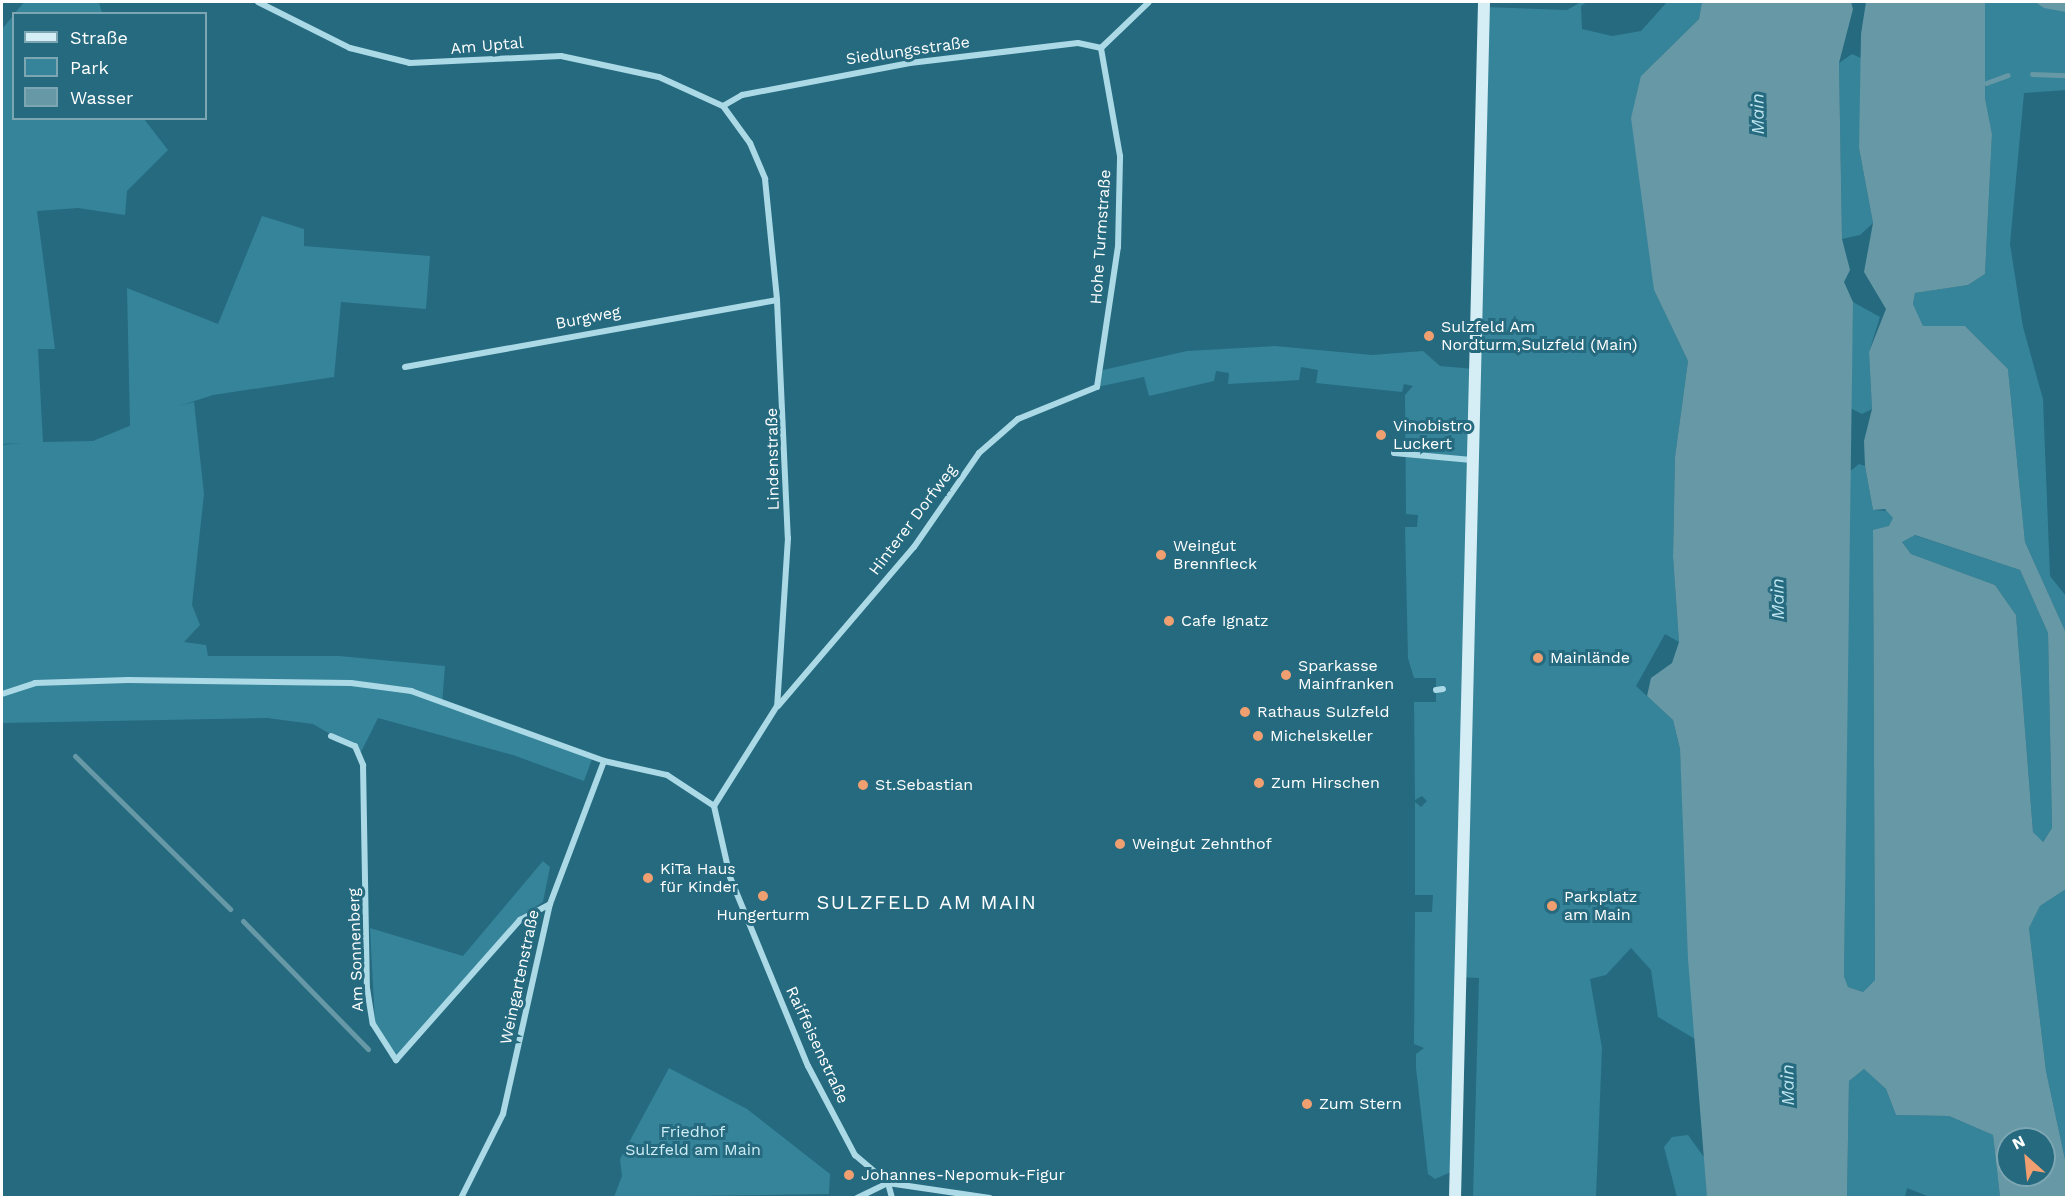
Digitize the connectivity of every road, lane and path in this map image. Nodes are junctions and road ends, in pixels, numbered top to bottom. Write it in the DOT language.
graph roads {
  1 [pos="258,2"];
  2 [pos="1149,2"];
  3 [pos="1484,2"];
  4 [pos="1101,48"];
  5 [pos="723,106"];
  6 [pos="777,300"];
  7 [pos="405,368"];
  8 [pos="1097,387"];
  9 [pos="1394,453"];
  10 [pos="1472,460"];
  11 [pos="2,694"];
  12 [pos="777,706"];
  13 [pos="331,736"];
  14 [pos="604,761"];
  15 [pos="714,806"];
  16 [pos="550,904"];
  17 [pos="888,1183"];
  18 [pos="461,1197"];
  19 [pos="857,1197"];
  20 [pos="892,1197"];
  21 [pos="990,1197"];
  22 [pos="1455,1197"];
  1 -- 5 [label="street, Am Uptal"];
  2 -- 4 [label="street"];
  3 -- 10 [label="main road"];
  4 -- 5 [label="street, Siedlungsstraße"];
  4 -- 8 [label="street, Hohe Turmstraße"];
  5 -- 6 [label="street, Lindenstraße"];
  6 -- 7 [label="street, Burgweg"];
  6 -- 12 [label="street, Lindenstraße"];
  8 -- 12 [label="street, Hinterer Dorfweg"];
  9 -- 10 [label="street"];
  10 -- 22 [label="main road"];
  11 -- 14 [label="street"];
  12 -- 15 [label="street, Lindenstraße"];
  13 -- 16 [label="street, Am Sonnenberg"];
  14 -- 15 [label="street"];
  14 -- 16 [label="street, Weingartenstraße"];
  15 -- 17 [label="street, Raiffeisenstraße"];
  16 -- 18 [label="street, Weingartenstraße"];
  17 -- 19 [label="street"];
  17 -- 20 [label="street"];
  17 -- 21 [label="street"];
}
